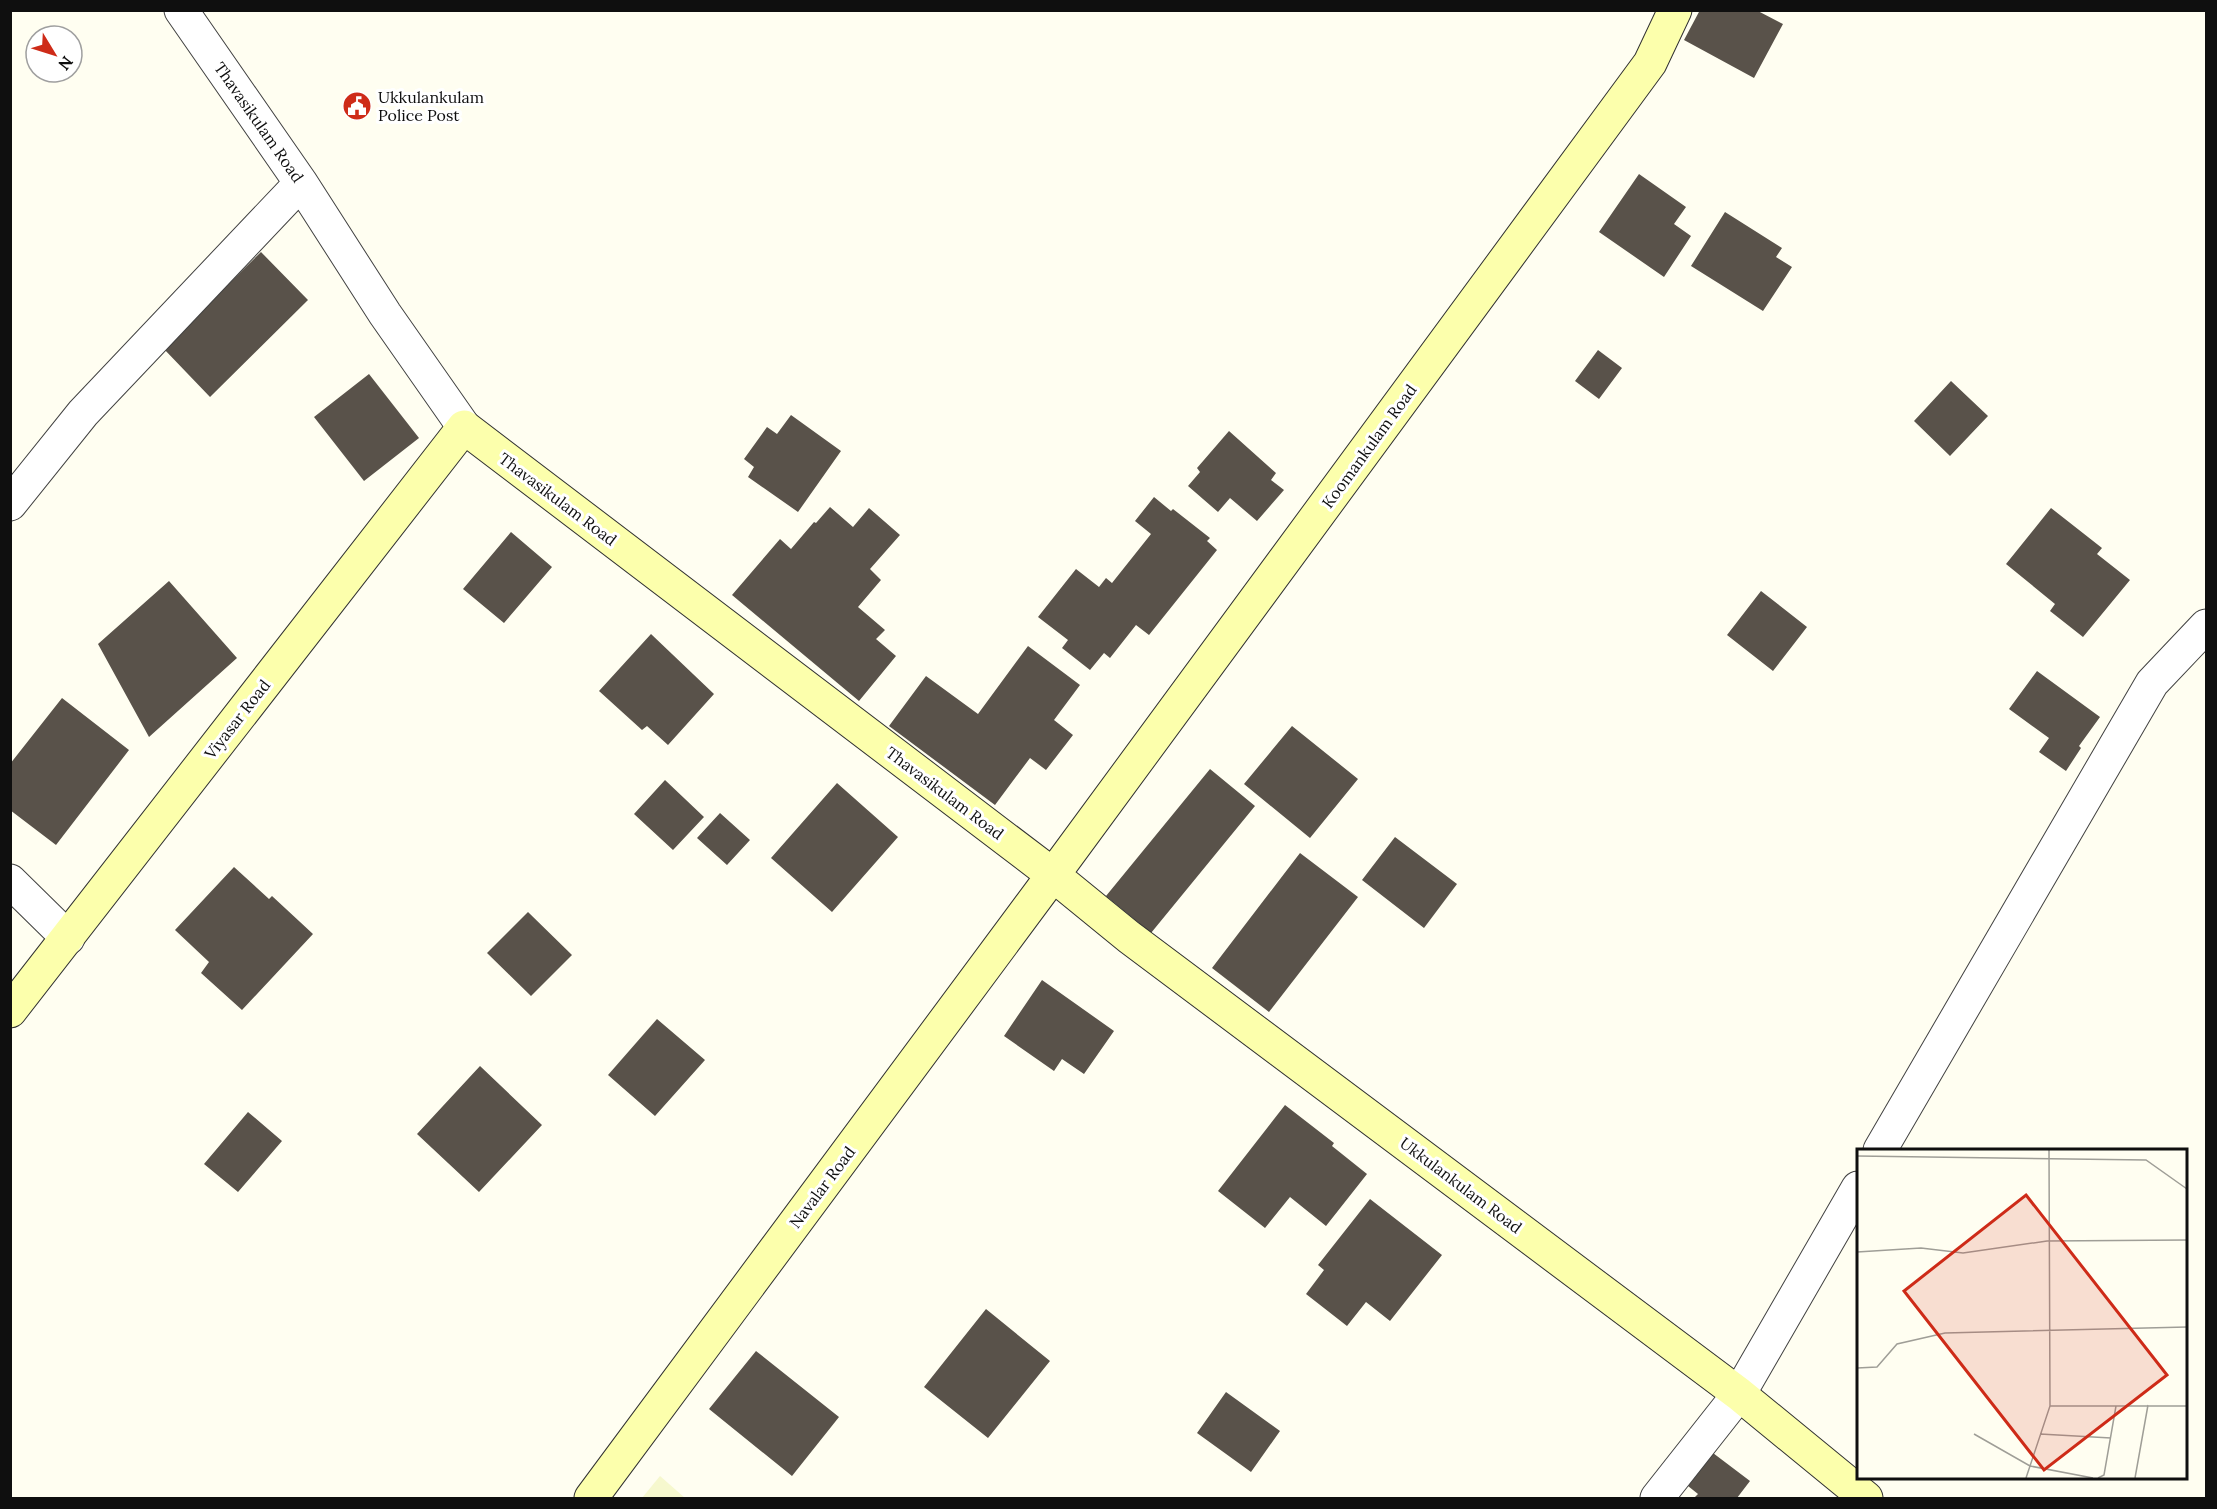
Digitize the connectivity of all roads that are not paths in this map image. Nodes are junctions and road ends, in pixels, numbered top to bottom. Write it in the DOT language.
graph roads {
  1 [pos="181,10"];
  2 [pos="1675,10"];
  3 [pos="301,183"];
  4 [pos="464,428"];
  5 [pos="10,504"];
  6 [pos="2206,626"];
  7 [pos="1053,875"];
  8 [pos="10,881"];
  9 [pos="68,938"];
  10 [pos="10,1011"];
  11 [pos="1881,1149"];
  12 [pos="1857,1190"];
  13 [pos="1739,1394"];
  14 [pos="591,1498"];
  15 [pos="1657,1498"];
  16 [pos="1866,1498"];
  1 -- 3 [label="street, Thavasikulam Road"];
  2 -- 7 [label="street, Koomankulam Road"];
  3 -- 4 [label="street, Thavasikulam Road"];
  3 -- 5 [label="street"];
  4 -- 7 [label="street, Thavasikulam Road"];
  4 -- 9 [label="street, Viyasar Road"];
  6 -- 11 [label="street"];
  7 -- 13 [label="street, Ukkulankulam Road"];
  7 -- 14 [label="street, Navalar Road"];
  8 -- 9 [label="street"];
  9 -- 10 [label="street, Viyasar Road"];
  12 -- 13 [label="street"];
  13 -- 15 [label="street"];
  13 -- 16 [label="street, Ukkulankulam Road"];
}
